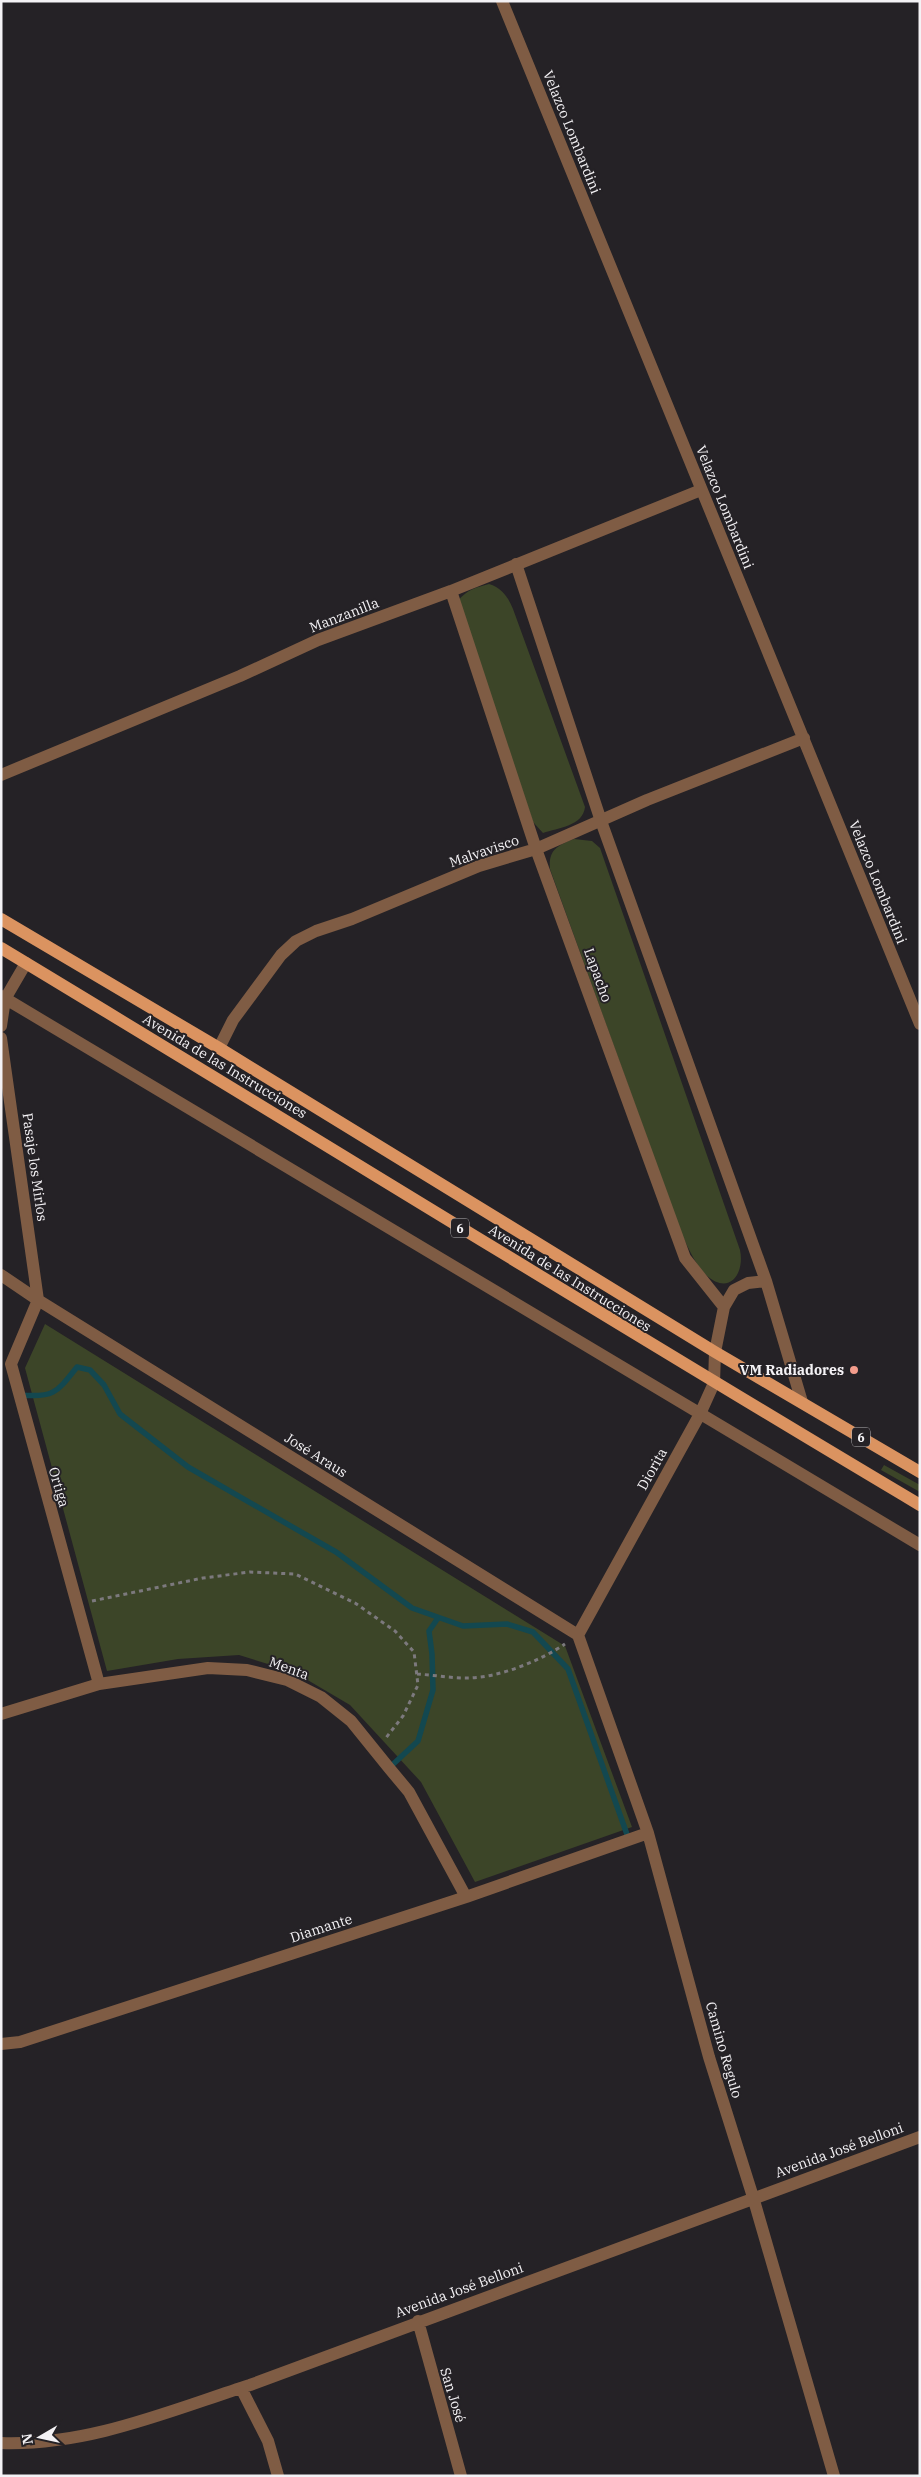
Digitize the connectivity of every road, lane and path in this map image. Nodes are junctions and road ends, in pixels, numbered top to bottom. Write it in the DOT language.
graph roads {
  1 [pos="502,1"];
  2 [pos="702,490"];
  3 [pos="516,564"];
  4 [pos="451,590"];
  5 [pos="804,738"];
  6 [pos="1,775"];
  7 [pos="601,821"];
  8 [pos="536,848"];
  9 [pos="1,919"];
  10 [pos="1,948"];
  11 [pos="26,963"];
  12 [pos="3,997"];
  13 [pos="920,1024"];
  14 [pos="1,1026"];
  15 [pos="1,1038"];
  16 [pos="218,1048"];
  17 [pos="1,1275"];
  18 [pos="766,1281"];
  19 [pos="38,1300"];
  20 [pos="724,1307"];
  21 [pos="715,1352"];
  22 [pos="6,1366"];
  23 [pos="714,1383"];
  24 [pos="802,1402"];
  25 [pos="700,1414"];
  26 [pos="920,1472"];
  27 [pos="920,1505"];
  28 [pos="920,1545"];
  29 [pos="76,1604"];
  30 [pos="578,1635"];
  31 [pos="564,1645"];
  32 [pos="418,1674"];
  33 [pos="99,1684"];
  34 [pos="1,1714"];
  35 [pos="376,1752"];
  36 [pos="648,1834"];
  37 [pos="466,1897"];
  38 [pos="1,2044"];
  39 [pos="920,2137"];
  40 [pos="753,2197"];
  41 [pos="418,2322"];
  42 [pos="241,2388"];
  43 [pos="1,2443"];
  44 [pos="278,2476"];
  45 [pos="461,2476"];
  46 [pos="834,2476"];
  1 -- 2 [label="street, Velazco Lombardini"];
  2 -- 3 [label="street, Manzanilla"];
  2 -- 5 [label="street, Velazco Lombardini"];
  3 -- 4 [label="street, Manzanilla"];
  3 -- 7 [label="street"];
  4 -- 6 [label="street, Manzanilla"];
  4 -- 8 [label="street, Lapacho"];
  5 -- 7 [label="street, Malvavisco"];
  5 -- 13 [label="street, Velazco Lombardini"];
  7 -- 8 [label="street, Malvavisco"];
  7 -- 18 [label="street"];
  8 -- 16 [label="street, Malvavisco"];
  8 -- 20 [label="street, Lapacho"];
  9 -- 16 [label="main road, Avenida de las Instrucciones / 6"];
  10 -- 11 [label="main road, Avenida de las Instrucciones / 6"];
  11 -- 12 [label="street"];
  11 -- 23 [label="main road, Avenida de las Instrucciones / 6"];
  12 -- 14 [label="street"];
  12 -- 25 [label="street"];
  15 -- 19 [label="street, Pasaje los Mirlos"];
  16 -- 21 [label="main road, Avenida de las Instrucciones / 6"];
  17 -- 19 [label="street, José Araus"];
  18 -- 20 [label="street"];
  18 -- 24 [label="street"];
  19 -- 22 [label="street, Ortiga"];
  19 -- 30 [label="street, José Araus"];
  20 -- 21 [label="street, Diorita"];
  21 -- 23 [label="street, Diorita"];
  21 -- 24 [label="main road, Avenida de las Instrucciones / 6"];
  22 -- 29 [label="street, Ortiga"];
  23 -- 25 [label="street, Diorita"];
  23 -- 27 [label="main road, Avenida de las Instrucciones / 6"];
  24 -- 26 [label="main road, Avenida de las Instrucciones / 6"];
  25 -- 28 [label="street"];
  25 -- 30 [label="street, Diorita"];
  29 -- 32 [label="path"];
  29 -- 33 [label="street, Ortiga"];
  30 -- 36 [label="street, Camino Regulo"];
  31 -- 32 [label="path"];
  32 -- 35 [label="path"];
  33 -- 34 [label="street, Menta"];
  33 -- 35 [label="street, Menta"];
  35 -- 37 [label="street, Menta"];
  36 -- 37 [label="street, Diamante"];
  36 -- 40 [label="street, Camino Regulo"];
  37 -- 38 [label="street, Diamante"];
  39 -- 40 [label="street, Avenida José Belloni"];
  40 -- 41 [label="street, Avenida José Belloni"];
  40 -- 46 [label="street, Camino Regulo"];
  41 -- 42 [label="street, Avenida José Belloni"];
  41 -- 45 [label="street, San José"];
  42 -- 43 [label="street, Avenida José Belloni"];
  42 -- 44 [label="street"];
}
